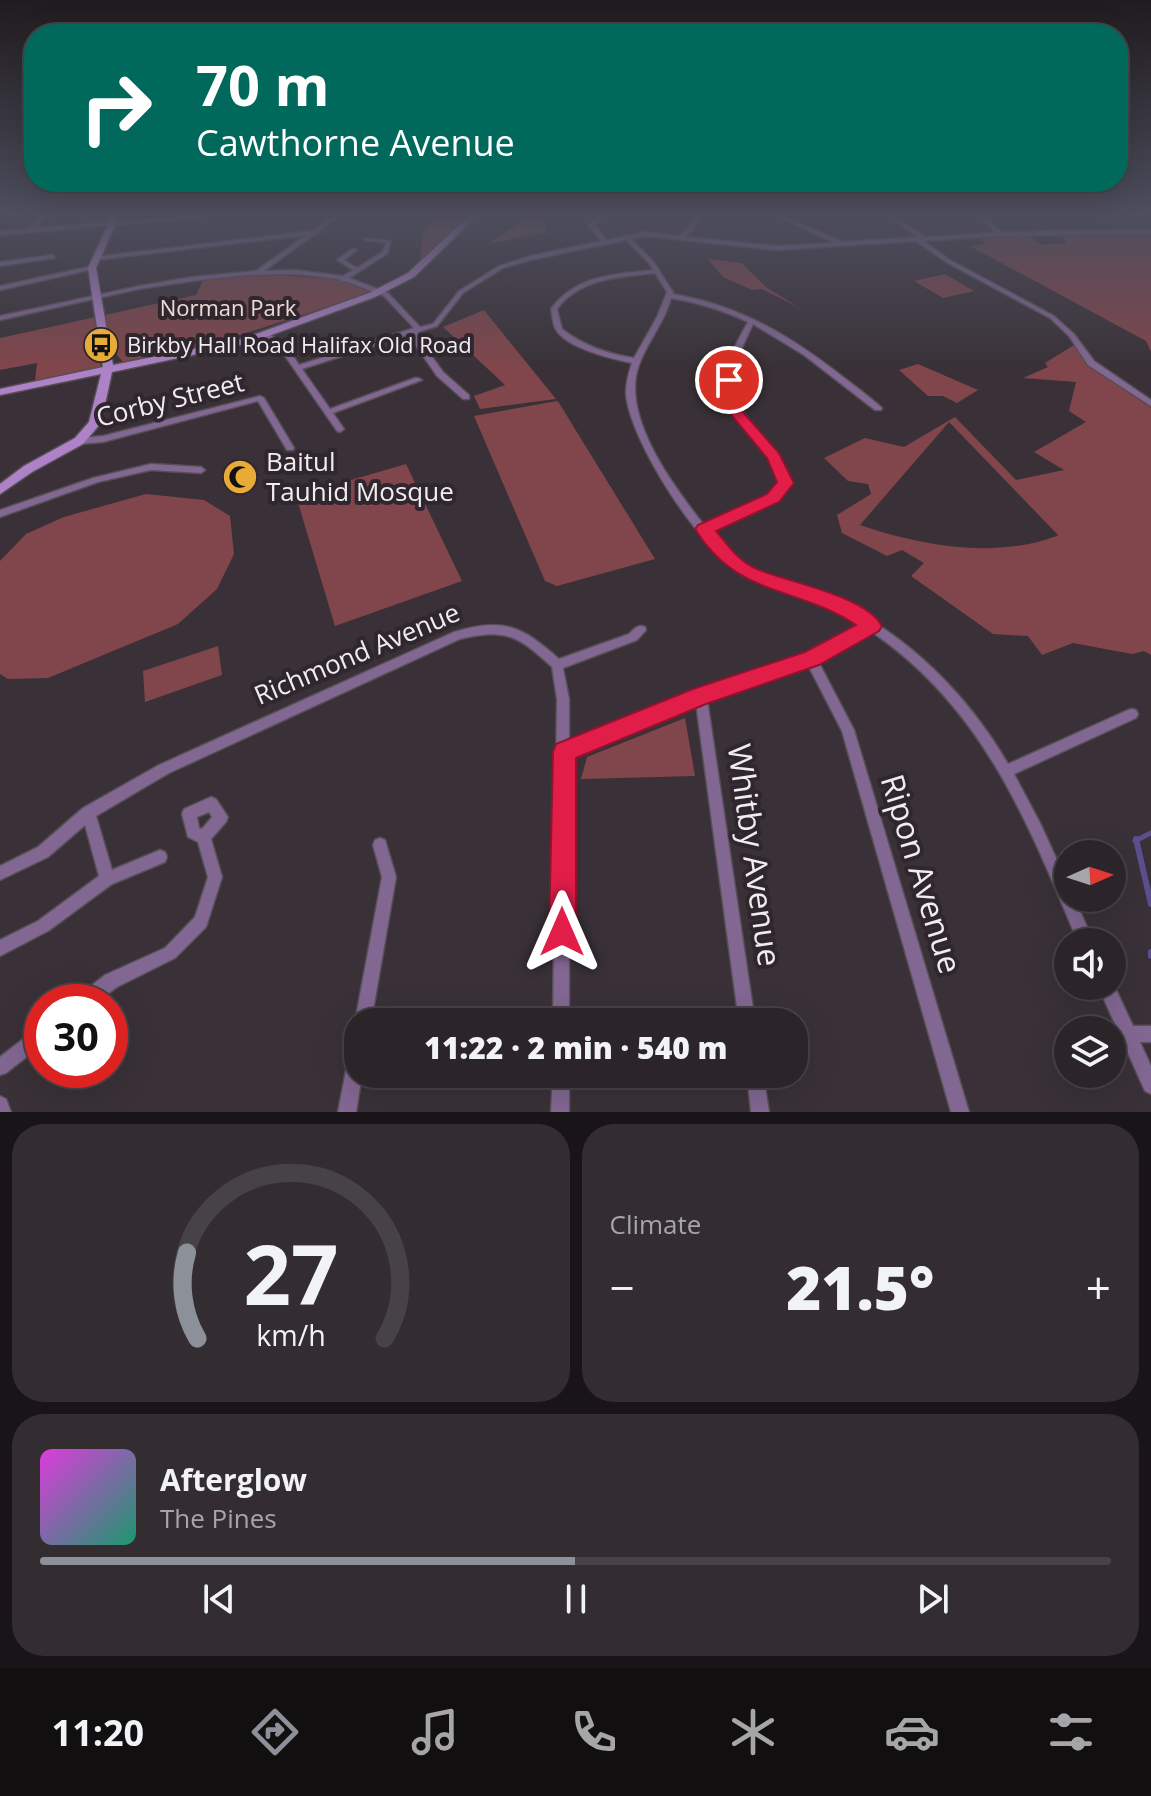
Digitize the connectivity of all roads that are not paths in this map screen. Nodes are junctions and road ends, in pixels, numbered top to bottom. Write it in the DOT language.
graph roads {
  1 [pos="83,266"];
  2 [pos="94,266"];
  3 [pos="267,266"];
  4 [pos="350,266"];
  5 [pos="362,266"];
  6 [pos="422,266"];
  7 [pos="506,266"];
  8 [pos="653,266"];
  9 [pos="957,266"];
  10 [pos="355,269"];
  11 [pos="658,271"];
  12 [pos="257,273"];
  13 [pos="342,280"];
  14 [pos="0,288"];
  15 [pos="381,291"];
  16 [pos="670,296"];
  17 [pos="95,298"];
  18 [pos="0,318"];
  19 [pos="751,322"];
  20 [pos="417,330"];
  21 [pos="266,334"];
  22 [pos="636,361"];
  23 [pos="108,368"];
  24 [pos="298,368"];
  25 [pos="418,380"];
  26 [pos="0,392"];
  27 [pos="466,397"];
  28 [pos="1151,404"];
  29 [pos="878,408"];
  30 [pos="328,412"];
  31 [pos="340,429"];
  32 [pos="79,441"];
  33 [pos="290,448"];
  34 [pos="201,470"];
  35 [pos="0,490"];
  36 [pos="0,514"];
  37 [pos="704,529"];
  38 [pos="872,626"];
  39 [pos="641,630"];
  40 [pos="811,659"];
  41 [pos="557,665"];
  42 [pos="701,696"];
  43 [pos="1132,714"];
  44 [pos="564,752"];
  45 [pos="1006,771"];
  46 [pos="88,813"];
  47 [pos="204,837"];
  48 [pos="380,845"];
  49 [pos="160,857"];
  50 [pos="0,873"];
  51 [pos="107,879"];
  52 [pos="1079,928"];
  53 [pos="0,948"];
  54 [pos="107,984"];
  55 [pos="1112,1000"];
  56 [pos="366,1008"];
  57 [pos="561,1008"];
  58 [pos="745,1008"];
  59 [pos="1127,1034"];
  60 [pos="1151,1034"];
  61 [pos="24,1049"];
  62 [pos="0,1067"];
  63 [pos="1151,1085"];
  64 [pos="351,1088"];
  65 [pos="561,1088"];
  66 [pos="757,1088"];
  67 [pos="0,1105"];
  68 [pos="2,1112"];
  69 [pos="347,1112"];
  70 [pos="560,1112"];
  71 [pos="760,1112"];
  72 [pos="960,1112"];
  1 -- 14 [label="street"];
  2 -- 17 [label="street"];
  3 -- 12 [label="street"];
  4 -- 10 [label="street"];
  5 -- 10 [label="street"];
  6 -- 15 [label="street"];
  7 -- 20 [label="street"];
  8 -- 11 [label="street"];
  9 -- 28 [label="street"];
  10 -- 13 [label="street"];
  11 -- 16 [label="street"];
  11 -- 22 [label="street"];
  12 -- 13 [label="street"];
  12 -- 17 [label="street"];
  13 -- 15 [label="street"];
  15 -- 20 [label="street"];
  15 -- 21 [label="street"];
  16 -- 19 [label="street"];
  16 -- 22 [label="street"];
  17 -- 18 [label="street"];
  17 -- 23 [label="street"];
  19 -- 29 [label="street"];
  19 -- 37 [label="street"];
  20 -- 24 [label="street"];
  20 -- 27 [label="street"];
  21 -- 23 [label="street"];
  21 -- 24 [label="street"];
  22 -- 37 [label="street"];
  23 -- 26 [label="street"];
  23 -- 32 [label="street"];
  24 -- 30 [label="street"];
  25 -- 30 [label="street"];
  30 -- 31 [label="street"];
  32 -- 33 [label="street, Corby Street"];
  32 -- 35 [label="street"];
  34 -- 36 [label="street"];
  37 -- 38 [label="street"];
  38 -- 40 [label="street"];
  38 -- 45 [label="street"];
  39 -- 41 [label="street"];
  40 -- 42 [label="street"];
  40 -- 72 [label="street, Ripon Avenue"];
  41 -- 44 [label="street"];
  41 -- 46 [label="street, Richmond Avenue"];
  42 -- 44 [label="street"];
  42 -- 58 [label="street, Whitby Avenue"];
  43 -- 45 [label="street"];
  44 -- 57 [label="street"];
  45 -- 52 [label="street"];
  46 -- 50 [label="street, Richmond Avenue"];
  46 -- 51 [label="street"];
  47 -- 54 [label="street"];
  48 -- 56 [label="street"];
  49 -- 51 [label="street"];
  51 -- 53 [label="street"];
  55 -- 59 [label="street"];
  59 -- 60 [label="street"];
  59 -- 63 [label="street"];
  61 -- 62 [label="street"];
  64 -- 69 [label="street"];
  65 -- 70 [label="street"];
  66 -- 71 [label="street"];
  67 -- 68 [label="street"];
}
